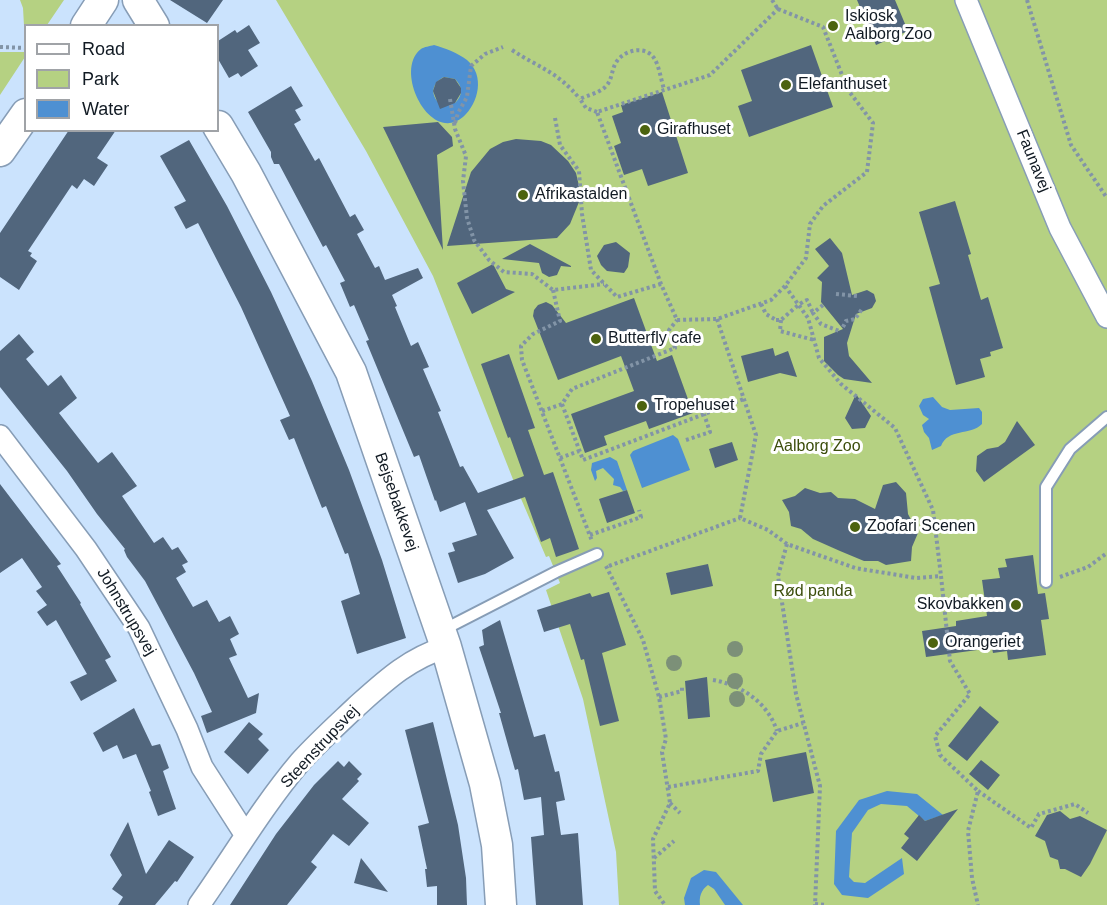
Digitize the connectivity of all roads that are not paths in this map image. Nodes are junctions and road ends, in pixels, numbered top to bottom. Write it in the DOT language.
graph roads {
  1 [pos="103,0"];
  2 [pos="138,0"];
  3 [pos="966,0"];
  4 [pos="87,24"];
  5 [pos="153,24"];
  6 [pos="24,117"];
  7 [pos="219,128"];
  8 [pos="0,151"];
  9 [pos="1107,317"];
  10 [pos="1107,417"];
  11 [pos="0,436"];
  12 [pos="597,554"];
  13 [pos="1046,582"];
  14 [pos="444,639"];
  15 [pos="245,834"];
  16 [pos="199,905"];
  17 [pos="501,905"];
  1 -- 4 [label="street"];
  2 -- 5 [label="street"];
  3 -- 9 [label="street, Faunavej"];
  6 -- 8 [label="street"];
  7 -- 14 [label="street, Bejsebakkevej"];
  10 -- 13 [label="lane"];
  11 -- 15 [label="street, Johnstrupsvej"];
  12 -- 14 [label="lane"];
  14 -- 15 [label="street, Steenstrupsvej"];
  14 -- 17 [label="street, Bejsebakkevej"];
  15 -- 16 [label="street, Steenstrupsvej"];
}
